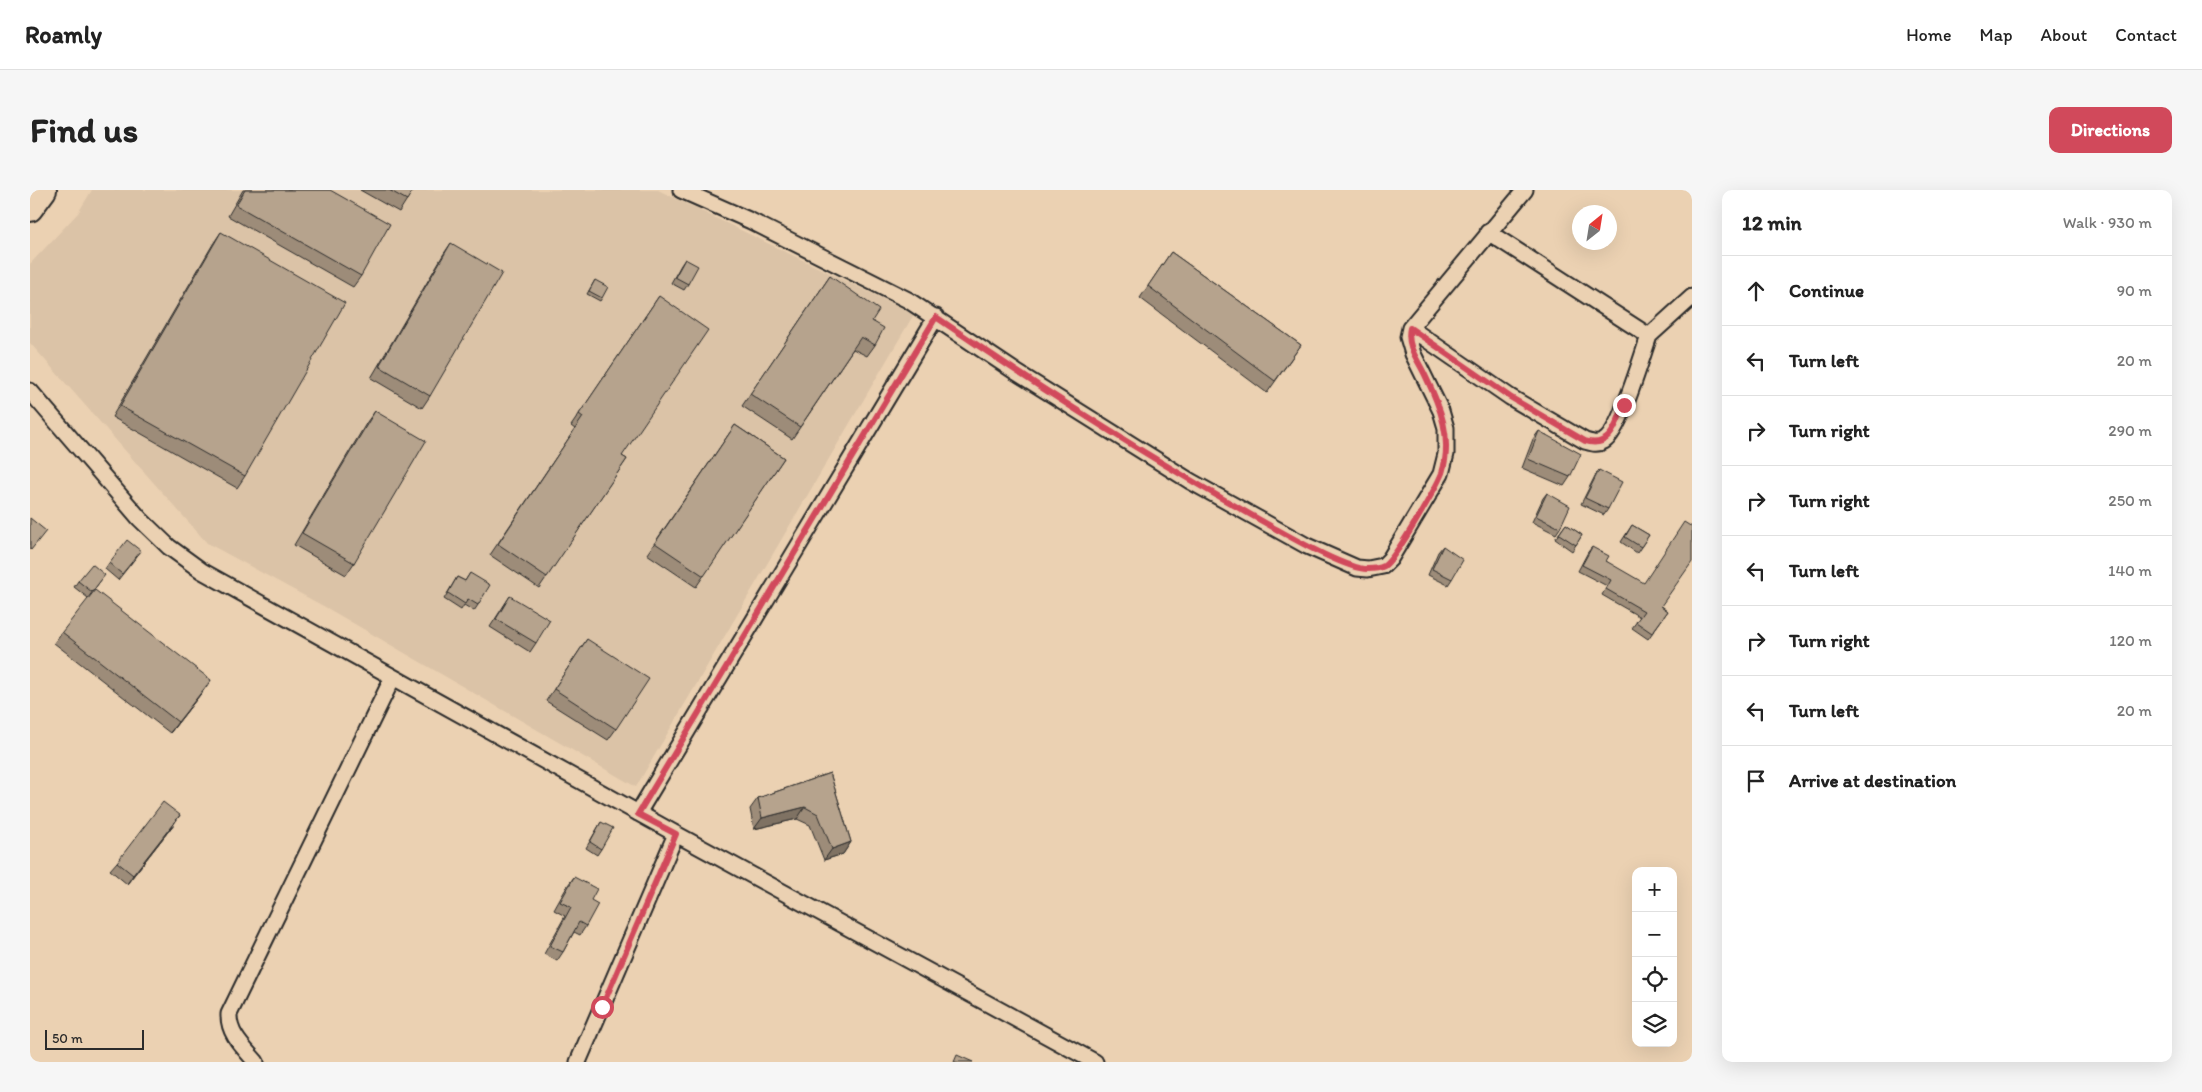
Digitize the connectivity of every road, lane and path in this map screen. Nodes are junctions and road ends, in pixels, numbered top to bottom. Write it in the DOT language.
graph roads {
  1 [pos="44,190"];
  2 [pos="681,190"];
  3 [pos="1525,190"];
  4 [pos="30,209"];
  5 [pos="1488,232"];
  6 [pos="1692,297"];
  7 [pos="936,317"];
  8 [pos="1410,328"];
  9 [pos="1649,336"];
  10 [pos="30,391"];
  11 [pos="393,678"];
  12 [pos="638,814"];
  13 [pos="676,834"];
  14 [pos="256,1062"];
  15 [pos="578,1062"];
  16 [pos="1095,1062"];
  1 -- 4 [label="highway"];
  2 -- 7 [label="street"];
  3 -- 5 [label="street"];
  5 -- 8 [label="street"];
  5 -- 9 [label="street"];
  6 -- 9 [label="street"];
  7 -- 8 [label="street"];
  7 -- 12 [label="street"];
  8 -- 9 [label="street"];
  10 -- 11 [label="street"];
  11 -- 12 [label="street"];
  11 -- 14 [label="street"];
  12 -- 13 [label="street"];
  13 -- 15 [label="street"];
  13 -- 16 [label="street"];
}
